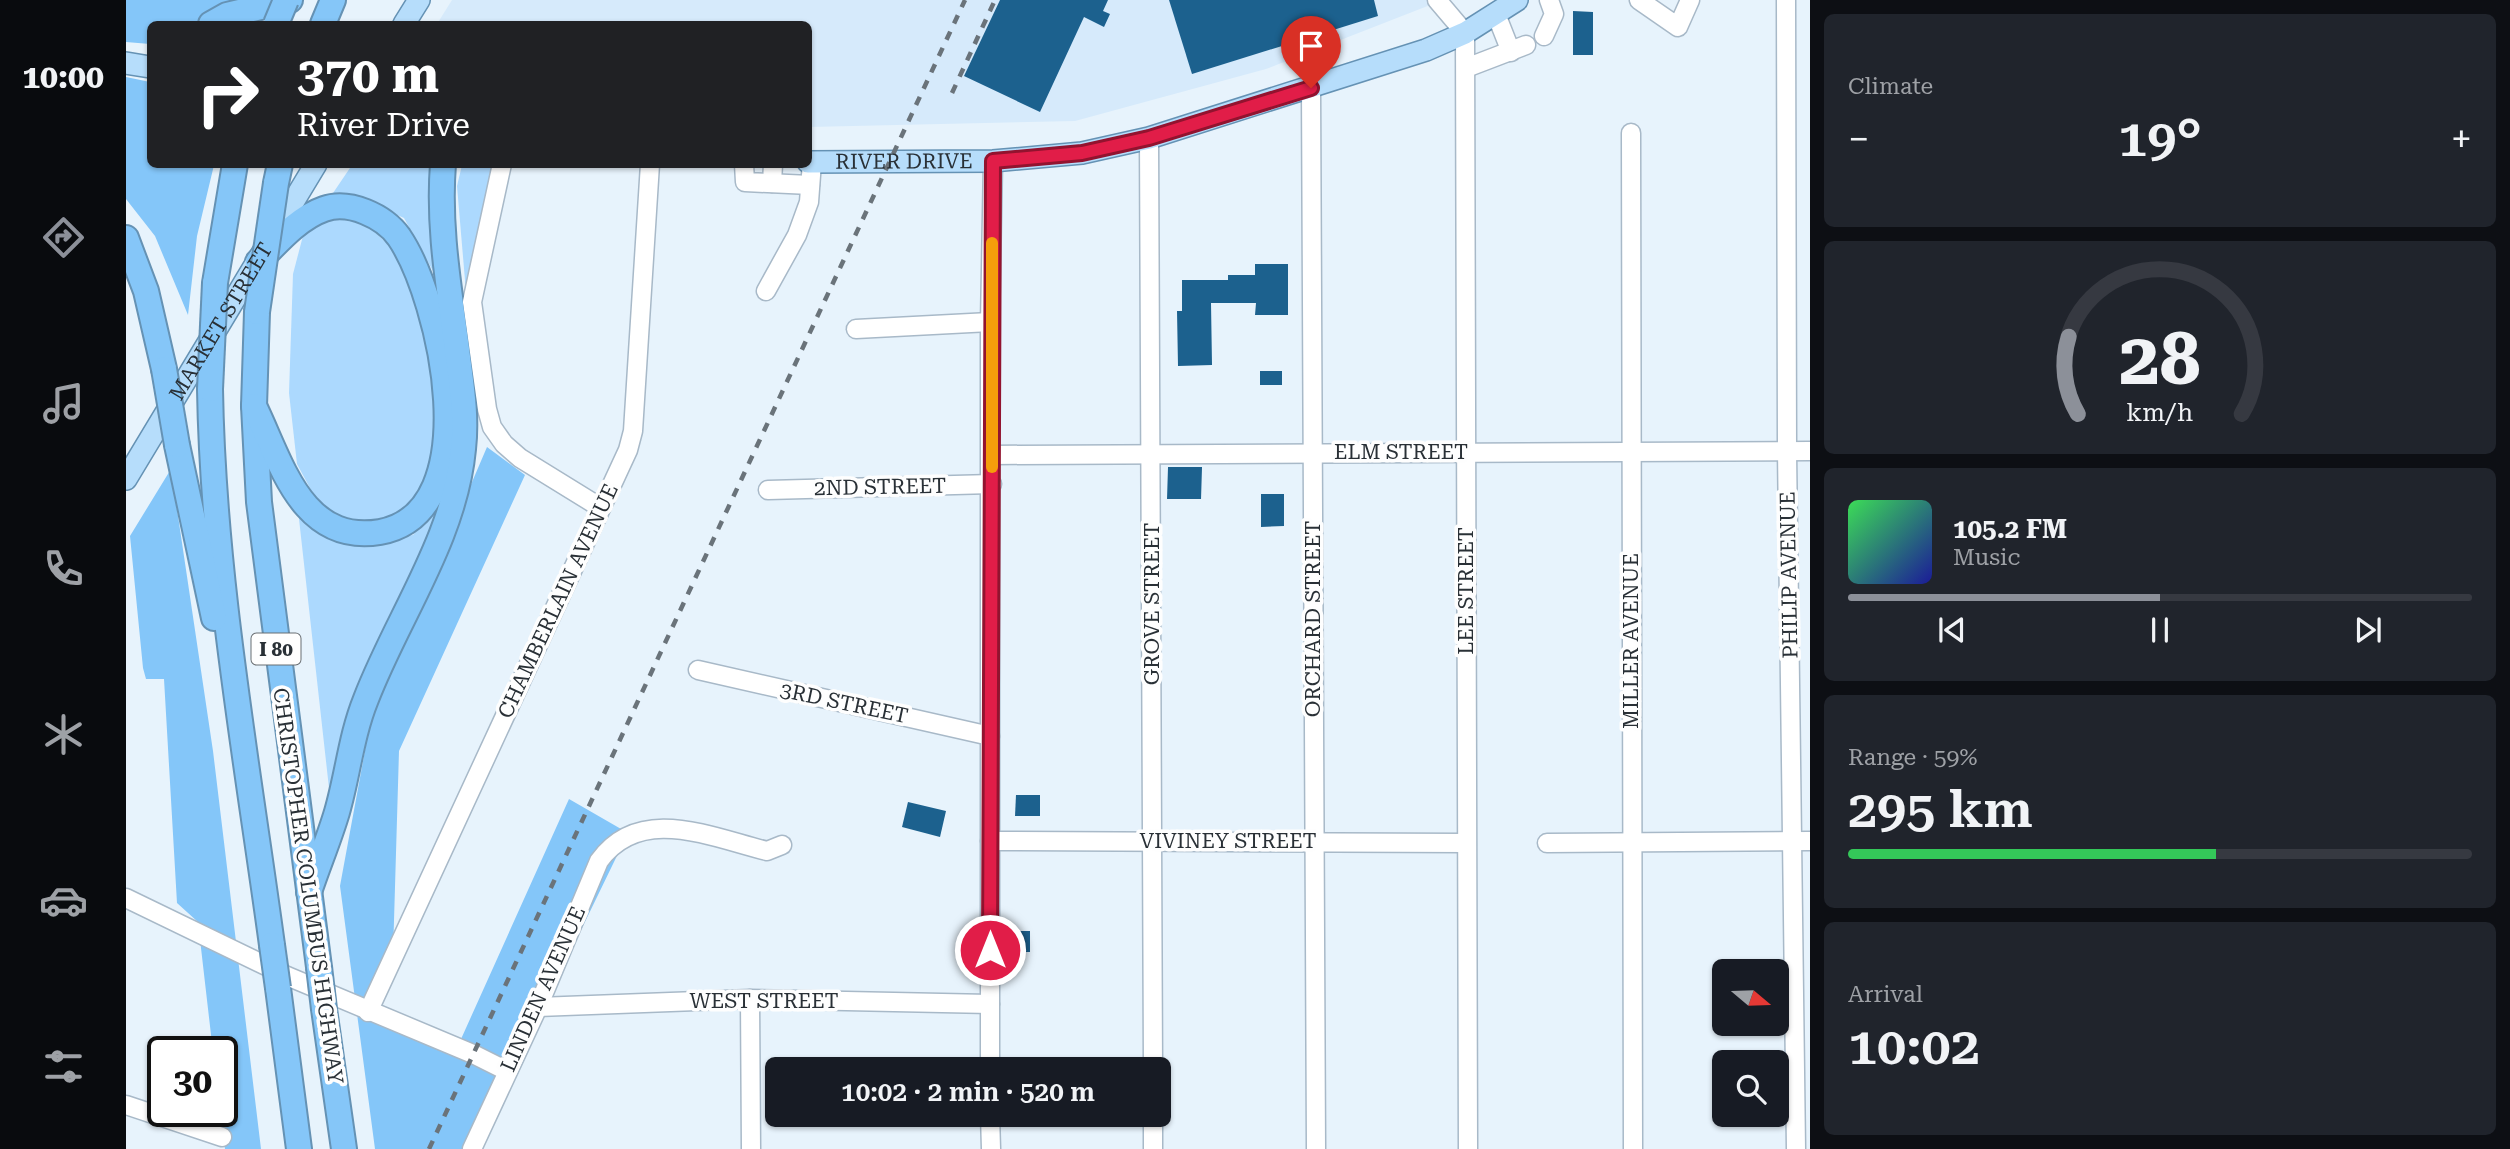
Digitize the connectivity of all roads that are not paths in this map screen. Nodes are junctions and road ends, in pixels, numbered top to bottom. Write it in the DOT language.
graph roads {
  1 [pos="288,0"];
  2 [pos="333,0"];
  3 [pos="419,0"];
  4 [pos="1437,0"];
  5 [pos="1517,0"];
  6 [pos="1549,0"];
  7 [pos="1639,0"];
  8 [pos="1690,0"];
  9 [pos="1786,0"];
  10 [pos="1496,14"];
  11 [pos="218,21"];
  12 [pos="278,21"];
  13 [pos="324,21"];
  14 [pos="406,21"];
  15 [pos="1465,33"];
  16 [pos="1544,36"];
  17 [pos="126,63"];
  18 [pos="147,66"];
  19 [pos="1465,68"];
  20 [pos="1311,88"];
  21 [pos="1631,133"];
  22 [pos="1149,138"];
  23 [pos="993,161"];
  24 [pos="812,162"];
  25 [pos="234,168"];
  26 [pos="314,168"];
  27 [pos="443,168"];
  28 [pos="501,168"];
  29 [pos="650,168"];
  30 [pos="744,168"];
  31 [pos="773,168"];
  32 [pos="810,168"];
  33 [pos="278,174"];
  34 [pos="772,183"];
  35 [pos="810,185"];
  36 [pos="126,238"];
  37 [pos="257,262"];
  38 [pos="766,291"];
  39 [pos="990,322"];
  40 [pos="856,328"];
  41 [pos="254,406"];
  42 [pos="1313,451"];
  43 [pos="1787,451"];
  44 [pos="1810,451"];
  45 [pos="1152,452"];
  46 [pos="1466,452"];
  47 [pos="1632,452"];
  48 [pos="992,455"];
  49 [pos="126,479"];
  50 [pos="992,484"];
  51 [pos="768,490"];
  52 [pos="601,508"];
  53 [pos="698,670"];
  54 [pos="990,736"];
  55 [pos="247,759"];
  56 [pos="990,841"];
  57 [pos="1154,841"];
  58 [pos="1314,841"];
  59 [pos="1802,841"];
  60 [pos="1630,842"];
  61 [pos="1466,843"];
  62 [pos="1547,843"];
  63 [pos="782,845"];
  64 [pos="309,892"];
  65 [pos="126,898"];
  66 [pos="282,982"];
  67 [pos="750,999"];
  68 [pos="990,1004"];
  69 [pos="538,1007"];
  70 [pos="368,1012"];
  71 [pos="990,1057"];
  72 [pos="1153,1057"];
  73 [pos="507,1071"];
  74 [pos="126,1105"];
  75 [pos="990,1127"];
  76 [pos="1153,1127"];
  77 [pos="222,1138"];
  78 [pos="299,1149"];
  79 [pos="344,1149"];
  80 [pos="472,1149"];
  81 [pos="751,1149"];
  82 [pos="991,1149"];
  83 [pos="1153,1149"];
  84 [pos="1316,1149"];
  85 [pos="1468,1149"];
  86 [pos="1633,1149"];
  87 [pos="1796,1149"];
  1 -- 11 [label="highway"];
  1 -- 12 [label="highway, bridge"];
  2 -- 13 [label="highway"];
  3 -- 14 [label="main road"];
  4 -- 15 [label="street"];
  5 -- 10 [label="main road, RIVER DRIVE"];
  6 -- 16 [label="street"];
  7 -- 8 [label="street"];
  9 -- 43 [label="street, PHILIP AVENUE"];
  10 -- 15 [label="main road, RIVER DRIVE"];
  10 -- 19 [label="street"];
  15 -- 19 [label="street, LEE STREET"];
  15 -- 20 [label="main road, RIVER DRIVE"];
  17 -- 18 [label="main road"];
  19 -- 46 [label="street, LEE STREET"];
  20 -- 22 [label="main road, RIVER DRIVE"];
  20 -- 42 [label="street, ORCHARD STREET"];
  21 -- 47 [label="street, MILLER AVENUE"];
  22 -- 23 [label="main road, RIVER DRIVE"];
  22 -- 45 [label="street, GROVE STREET"];
  23 -- 24 [label="main road, RIVER DRIVE"];
  23 -- 39 [label="street"];
  25 -- 55 [label="highway, CHRISTOPHER COLUMBUS HIGHWAY / I 80, bridge"];
  26 -- 37 [label="main road, MARKET STREET"];
  27 -- 64 [label="highway"];
  28 -- 52 [label="street"];
  29 -- 52 [label="street, CHAMBERLAIN AVENUE"];
  30 -- 34 [label="street"];
  31 -- 34 [label="street"];
  32 -- 35 [label="street"];
  33 -- 41 [label="highway, CHRISTOPHER COLUMBUS HIGHWAY / I 80, bridge"];
  34 -- 35 [label="street"];
  35 -- 38 [label="street"];
  36 -- 55 [label="highway, bridge"];
  37 -- 41 [label="highway"];
  37 -- 49 [label="main road, MARKET STREET"];
  39 -- 40 [label="street"];
  39 -- 48 [label="street"];
  41 -- 64 [label="highway, CHRISTOPHER COLUMBUS HIGHWAY / I 80"];
  42 -- 45 [label="street, ELM STREET"];
  42 -- 46 [label="street, ELM STREET"];
  42 -- 58 [label="street, ORCHARD STREET"];
  43 -- 44 [label="street, ELM STREET"];
  43 -- 47 [label="street, ELM STREET"];
  43 -- 59 [label="street, PHILIP AVENUE"];
  45 -- 48 [label="street, ELM STREET"];
  45 -- 57 [label="street, GROVE STREET"];
  46 -- 47 [label="street, ELM STREET"];
  46 -- 61 [label="street, LEE STREET"];
  47 -- 60 [label="street, MILLER AVENUE"];
  48 -- 50 [label="street"];
  50 -- 51 [label="street, 2ND STREET"];
  50 -- 54 [label="street"];
  52 -- 70 [label="street, CHAMBERLAIN AVENUE"];
  53 -- 54 [label="street, 3RD STREET"];
  54 -- 56 [label="street"];
  55 -- 66 [label="highway, CHRISTOPHER COLUMBUS HIGHWAY / I 80, bridge"];
  56 -- 57 [label="street, VIVINEY STREET"];
  56 -- 68 [label="street"];
  57 -- 58 [label="street, VIVINEY STREET"];
  57 -- 72 [label="street, GROVE STREET"];
  58 -- 61 [label="street, VIVINEY STREET"];
  58 -- 84 [label="street, ORCHARD STREET"];
  59 -- 60 [label="street"];
  59 -- 87 [label="street, PHILIP AVENUE"];
  60 -- 62 [label="street"];
  60 -- 86 [label="street, MILLER AVENUE"];
  61 -- 85 [label="street, LEE STREET"];
  63 -- 69 [label="street, LINDEN AVENUE"];
  64 -- 79 [label="highway, CHRISTOPHER COLUMBUS HIGHWAY / I 80, bridge"];
  65 -- 66 [label="street"];
  66 -- 70 [label="street"];
  66 -- 78 [label="highway, CHRISTOPHER COLUMBUS HIGHWAY / I 80"];
  67 -- 68 [label="street, WEST STREET"];
  67 -- 69 [label="street, WEST STREET"];
  67 -- 81 [label="street"];
  68 -- 71 [label="street"];
  69 -- 73 [label="street, LINDEN AVENUE"];
  70 -- 73 [label="street"];
  73 -- 80 [label="street, LINDEN AVENUE"];
  74 -- 77 [label="street"];
  75 -- 82 [label="street"];
  76 -- 83 [label="street"];
}
